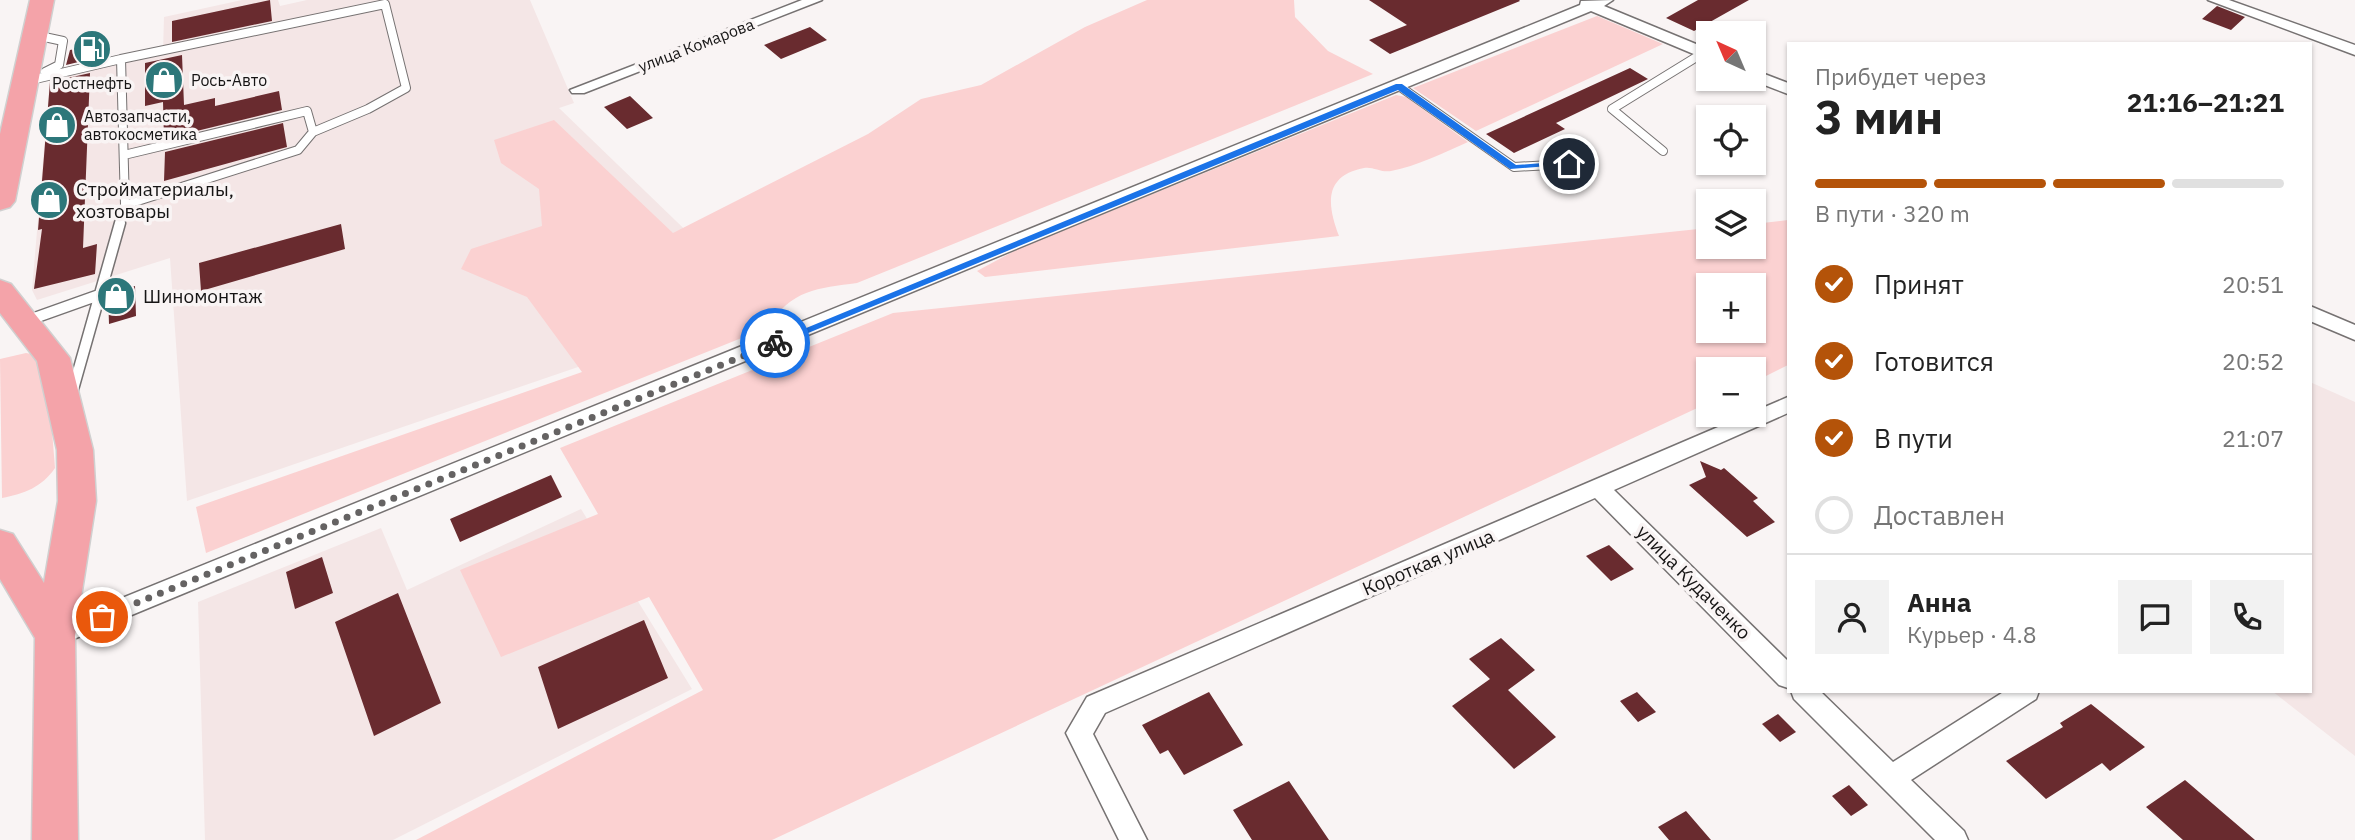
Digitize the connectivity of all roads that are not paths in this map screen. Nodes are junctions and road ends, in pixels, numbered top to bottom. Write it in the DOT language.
graph roads {
  1 [pos="42,0"];
  2 [pos="815,0"];
  3 [pos="2215,0"];
  4 [pos="1592,2"];
  5 [pos="1696,50"];
  6 [pos="2355,50"];
  7 [pos="121,59"];
  8 [pos="1696,59"];
  9 [pos="1766,80"];
  10 [pos="24,82"];
  11 [pos="1399,86"];
  12 [pos="1787,89"];
  13 [pos="578,90"];
  14 [pos="313,132"];
  15 [pos="1663,151"];
  16 [pos="124,155"];
  17 [pos="1569,164"];
  18 [pos="0,201"];
  19 [pos="125,205"];
  20 [pos="0,291"];
  21 [pos="99,295"];
  22 [pos="2312,314"];
  23 [pos="24,322"];
  24 [pos="2355,333"];
  25 [pos="1787,405"];
  26 [pos="67,412"];
  27 [pos="1600,488"];
  28 [pos="0,545"];
  29 [pos="55,636"];
  30 [pos="1787,676"];
  31 [pos="1805,693"];
  32 [pos="2025,693"];
  33 [pos="1891,778"];
  34 [pos="55,840"];
  35 [pos="1133,840"];
  36 [pos="1954,840"];
  1 -- 10 [label="main road"];
  2 -- 13 [label="street, улица Комарова"];
  3 -- 6 [label="street"];
  4 -- 5 [label="street"];
  4 -- 11 [label="street"];
  7 -- 10 [label="lane"];
  7 -- 14 [label="lane"];
  7 -- 16 [label="lane"];
  8 -- 15 [label="lane"];
  9 -- 12 [label="street"];
  10 -- 18 [label="main road"];
  11 -- 17 [label="lane"];
  11 -- 29 [label="street"];
  14 -- 16 [label="lane"];
  14 -- 19 [label="lane"];
  16 -- 19 [label="lane"];
  19 -- 21 [label="lane"];
  20 -- 23 [label="main road"];
  21 -- 23 [label="lane"];
  21 -- 26 [label="lane"];
  22 -- 24 [label="street"];
  23 -- 26 [label="main road"];
  25 -- 27 [label="street, Короткая улица"];
  26 -- 29 [label="main road"];
  27 -- 30 [label="street, улица Кудаченко"];
  27 -- 35 [label="street, Короткая улица"];
  28 -- 29 [label="main road"];
  29 -- 34 [label="main road"];
  31 -- 33 [label="street"];
  32 -- 33 [label="street"];
  33 -- 36 [label="street"];
}
